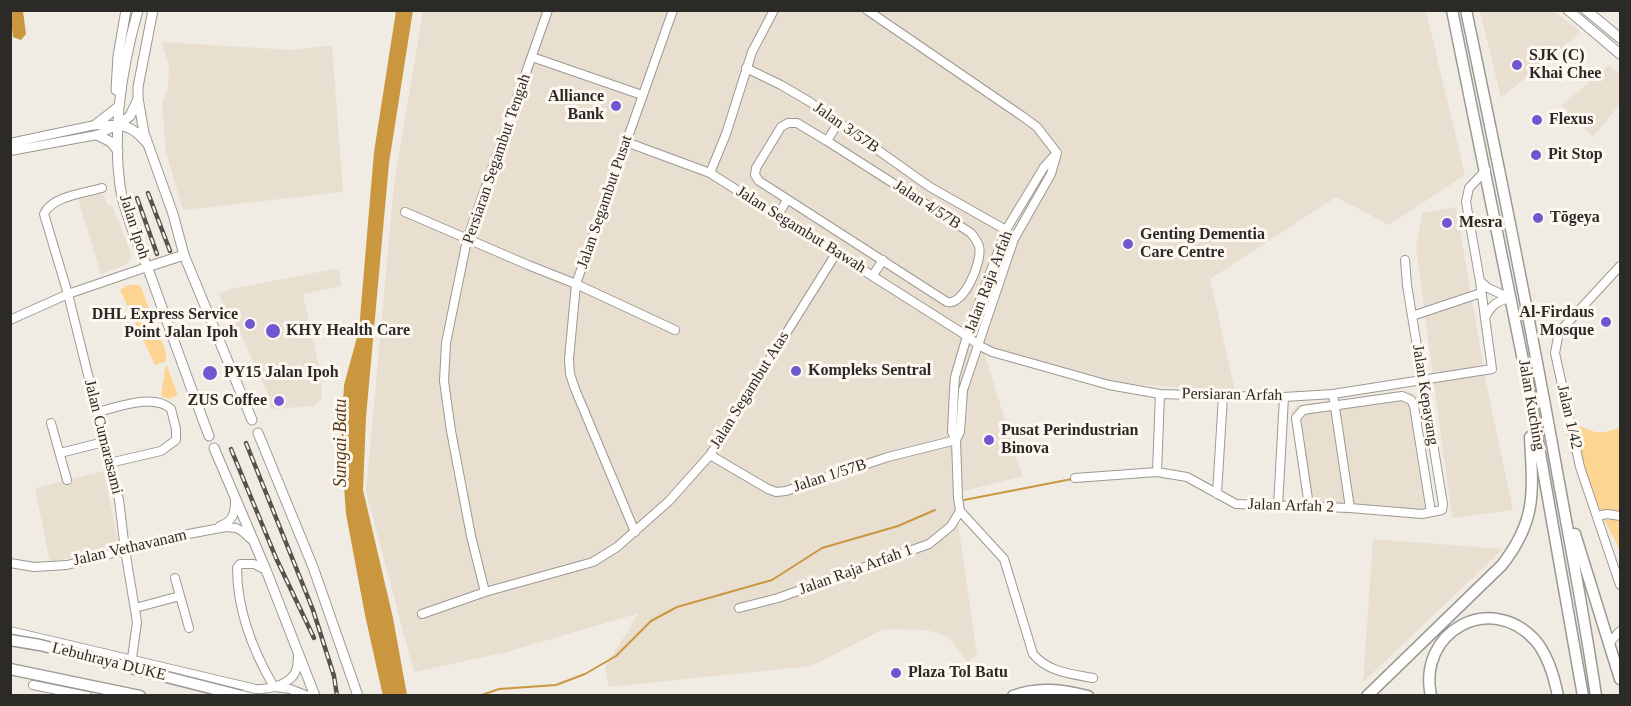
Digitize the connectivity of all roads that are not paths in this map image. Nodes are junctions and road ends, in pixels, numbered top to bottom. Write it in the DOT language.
graph roads {
  1 [pos="126,10"];
  2 [pos="138,10"];
  3 [pos="153,10"];
  4 [pos="548,10"];
  5 [pos="673,10"];
  6 [pos="774,10"];
  7 [pos="867,10"];
  8 [pos="1452,10"];
  9 [pos="1466,10"];
  10 [pos="1568,10"];
  11 [pos="1586,10"];
  12 [pos="1620,38"];
  13 [pos="1620,54"];
  14 [pos="532,57"];
  15 [pos="746,68"];
  16 [pos="642,95"];
  17 [pos="138,98"];
  18 [pos="118,107"];
  19 [pos="838,123"];
  20 [pos="118,125"];
  21 [pos="96,130"];
  22 [pos="827,141"];
  23 [pos="10,142"];
  24 [pos="626,142"];
  25 [pos="151,148"];
  26 [pos="10,151"];
  27 [pos="118,151"];
  28 [pos="1057,153"];
  29 [pos="1486,170"];
  30 [pos="710,173"];
  31 [pos="930,187"];
  32 [pos="102,188"];
  33 [pos="787,200"];
  34 [pos="922,201"];
  35 [pos="405,212"];
  36 [pos="778,215"];
  37 [pos="1006,230"];
  38 [pos="836,231"];
  39 [pos="466,240"];
  40 [pos="827,246"];
  41 [pos="837,252"];
  42 [pos="184,255"];
  43 [pos="883,260"];
  44 [pos="1405,260"];
  45 [pos="1620,266"];
  46 [pos="147,267"];
  47 [pos="873,275"];
  48 [pos="1480,281"];
  49 [pos="576,284"];
  50 [pos="1481,293"];
  51 [pos="68,294"];
  52 [pos="1510,298"];
  53 [pos="1412,316"];
  54 [pos="1485,318"];
  55 [pos="10,320"];
  56 [pos="675,330"];
  57 [pos="968,336"];
  58 [pos="978,345"];
  59 [pos="1424,381"];
  60 [pos="1528,385"];
  61 [pos="1160,394"];
  62 [pos="1333,394"];
  63 [pos="1223,396"];
  64 [pos="1284,397"];
  65 [pos="1335,407"];
  66 [pos="98,412"];
  67 [pos="252,420"];
  68 [pos="51,423"];
  69 [pos="258,433"];
  70 [pos="209,436"];
  71 [pos="956,440"];
  72 [pos="104,442"];
  73 [pos="214,448"];
  74 [pos="1554,451"];
  75 [pos="60,453"];
  76 [pos="710,455"];
  77 [pos="109,463"];
  78 [pos="1157,472"];
  79 [pos="1075,478"];
  80 [pos="67,480"];
  81 [pos="1217,494"];
  82 [pos="236,499"];
  83 [pos="1278,506"];
  84 [pos="1309,506"];
  85 [pos="1350,508"];
  86 [pos="1442,510"];
  87 [pos="960,512"];
  88 [pos="1431,512"];
  89 [pos="1597,516"];
  90 [pos="1620,516"];
  91 [pos="213,529"];
  92 [pos="635,532"];
  93 [pos="254,543"];
  94 [pos="125,550"];
  95 [pos="10,563"];
  96 [pos="266,570"];
  97 [pos="175,578"];
  98 [pos="1620,585"];
  99 [pos="485,592"];
  100 [pos="180,596"];
  101 [pos="135,608"];
  102 [pos="739,608"];
  103 [pos="422,614"];
  104 [pos="1602,625"];
  105 [pos="189,628"];
  106 [pos="10,631"];
  107 [pos="1620,631"];
  108 [pos="10,640"];
  109 [pos="1609,647"];
  110 [pos="298,653"];
  111 [pos="132,658"];
  112 [pos="10,670"];
  113 [pos="1093,678"];
  114 [pos="1620,680"];
  115 [pos="33,686"];
  116 [pos="274,687"];
  117 [pos="240,691"];
  118 [pos="87,696"];
  119 [pos="125,696"];
  120 [pos="140,696"];
  121 [pos="236,696"];
  122 [pos="308,696"];
  123 [pos="315,696"];
  124 [pos="358,696"];
  125 [pos="1013,696"];
  126 [pos="1088,696"];
  127 [pos="1367,696"];
  128 [pos="1431,696"];
  129 [pos="1558,696"];
  130 [pos="1582,696"];
  131 [pos="1596,696"];
  1 -- 18 [label="main road"];
  2 -- 18 [label="main road, Jalan Ipoh"];
  3 -- 17 [label="main road"];
  4 -- 14 [label="street, Persiaran Segambut Tengah"];
  5 -- 16 [label="street, Jalan Segambut Pusat"];
  6 -- 15 [label="street"];
  7 -- 28 [label="street"];
  8 -- 29 [label="highway, Jalan Kuching"];
  9 -- 74 [label="highway, Jalan Kuching"];
  10 -- 13 [label="main road"];
  11 -- 12 [label="main road"];
  14 -- 16 [label="street"];
  14 -- 39 [label="street, Persiaran Segambut Tengah"];
  15 -- 19 [label="street, Jalan 3/57B"];
  15 -- 30 [label="street"];
  16 -- 24 [label="street, Jalan Segambut Pusat"];
  17 -- 20 [label="main road"];
  17 -- 25 [label="main road"];
  18 -- 20 [label="main road, Jalan Ipoh"];
  18 -- 21 [label="main road"];
  19 -- 22 [label="street"];
  19 -- 31 [label="street, Jalan 3/57B"];
  20 -- 21 [label="street"];
  20 -- 25 [label="main road"];
  20 -- 27 [label="main road, Jalan Ipoh"];
  21 -- 23 [label="street"];
  21 -- 26 [label="street"];
  21 -- 27 [label="main road"];
  22 -- 33 [label="street, Jalan 4/57B"];
  22 -- 34 [label="street, Jalan 4/57B"];
  24 -- 30 [label="street, Jalan Segambut Bawah"];
  24 -- 49 [label="street, Jalan Segambut Pusat"];
  25 -- 42 [label="main road"];
  27 -- 46 [label="main road, Jalan Ipoh"];
  28 -- 37 [label="street, Jalan Raja Arfah"];
  28 -- 58 [label="street, Jalan Raja Arfah"];
  29 -- 48 [label="street"];
  29 -- 52 [label="highway, Jalan Kuching"];
  30 -- 36 [label="street, Jalan Segambut Bawah"];
  31 -- 34 [label="street"];
  31 -- 37 [label="street, Jalan 3/57B"];
  32 -- 51 [label="street, Jalan Cumarasami"];
  33 -- 36 [label="street"];
  33 -- 38 [label="street, Jalan 4/57B"];
  34 -- 43 [label="street, Jalan 4/57B"];
  35 -- 39 [label="street"];
  36 -- 40 [label="street, Jalan Segambut Bawah"];
  37 -- 57 [label="street, Jalan Raja Arfah"];
  38 -- 40 [label="street"];
  38 -- 43 [label="street, Jalan 4/57B"];
  39 -- 49 [label="street"];
  39 -- 99 [label="street, Persiaran Segambut Tengah"];
  40 -- 41 [label="street, Jalan Segambut Bawah"];
  41 -- 47 [label="street, Jalan Segambut Bawah"];
  41 -- 76 [label="street, Jalan Segambut Atas"];
  42 -- 46 [label="main road"];
  42 -- 67 [label="main road"];
  43 -- 47 [label="street"];
  44 -- 53 [label="street"];
  45 -- 89 [label="street, Jalan 1/42"];
  46 -- 51 [label="street"];
  46 -- 70 [label="main road, Jalan Ipoh"];
  47 -- 57 [label="street, Jalan Segambut Bawah"];
  48 -- 50 [label="street"];
  48 -- 52 [label="street"];
  49 -- 56 [label="street"];
  49 -- 92 [label="street, Jalan Segambut Pusat"];
  50 -- 53 [label="street, Jalan Kepayang"];
  50 -- 54 [label="street"];
  51 -- 55 [label="street"];
  51 -- 66 [label="street, Jalan Cumarasami"];
  52 -- 54 [label="street"];
  52 -- 60 [label="highway, Jalan Kuching"];
  53 -- 59 [label="street, Jalan Kepayang"];
  54 -- 59 [label="street, Persiaran Arfah"];
  57 -- 58 [label="street, Jalan Segambut Bawah"];
  57 -- 71 [label="street, Jalan Raja Arfah"];
  58 -- 61 [label="street, Persiaran Arfah"];
  58 -- 71 [label="street, Jalan Raja Arfah"];
  59 -- 62 [label="street, Persiaran Arfah"];
  59 -- 86 [label="street, Jalan Kepayang"];
  60 -- 127 [label="highway"];
  60 -- 130 [label="highway, Jalan Kuching"];
  61 -- 63 [label="street, Persiaran Arfah"];
  61 -- 78 [label="street"];
  62 -- 64 [label="street, Persiaran Arfah"];
  62 -- 65 [label="street"];
  63 -- 64 [label="street, Persiaran Arfah"];
  63 -- 81 [label="street"];
  64 -- 83 [label="street"];
  65 -- 84 [label="street"];
  65 -- 85 [label="street"];
  65 -- 88 [label="street"];
  66 -- 72 [label="street, Jalan Cumarasami"];
  66 -- 77 [label="street"];
  68 -- 75 [label="street"];
  69 -- 124 [label="main road"];
  71 -- 76 [label="street, Jalan 1/57B"];
  71 -- 87 [label="street, Jalan Raja Arfah"];
  72 -- 75 [label="street"];
  72 -- 77 [label="street, Jalan Cumarasami"];
  73 -- 82 [label="main road"];
  74 -- 104 [label="highway"];
  74 -- 131 [label="highway, Jalan Kuching"];
  75 -- 80 [label="street"];
  76 -- 92 [label="street, Jalan Segambut Atas"];
  77 -- 94 [label="street, Jalan Cumarasami"];
  78 -- 79 [label="street, Jalan Arfah 2"];
  78 -- 81 [label="street, Jalan Arfah 2"];
  81 -- 83 [label="street, Jalan Arfah 2"];
  82 -- 91 [label="street"];
  82 -- 93 [label="main road"];
  83 -- 84 [label="street, Jalan Arfah 2"];
  84 -- 85 [label="street, Jalan Arfah 2"];
  85 -- 88 [label="street, Jalan Arfah 2"];
  86 -- 88 [label="street, Jalan Arfah 2"];
  87 -- 102 [label="street, Jalan Raja Arfah 1"];
  87 -- 113 [label="street"];
  89 -- 90 [label="street"];
  89 -- 98 [label="street, Jalan 1/42"];
  91 -- 93 [label="street"];
  91 -- 94 [label="street, Jalan Vethavanam"];
  92 -- 99 [label="street, Jalan Segambut Atas"];
  93 -- 96 [label="main road"];
  94 -- 95 [label="street, Jalan Vethavanam"];
  94 -- 101 [label="street, Jalan Cumarasami"];
  96 -- 110 [label="main road"];
  96 -- 116 [label="street"];
  97 -- 100 [label="street"];
  99 -- 103 [label="street, Jalan Segambut Atas"];
  100 -- 101 [label="street"];
  100 -- 105 [label="street"];
  101 -- 111 [label="street, Jalan Cumarasami"];
  104 -- 107 [label="street"];
  104 -- 109 [label="highway"];
  106 -- 111 [label="street"];
  107 -- 109 [label="street"];
  108 -- 117 [label="highway, Lebuhraya DUKE, bridge"];
  109 -- 114 [label="highway"];
  110 -- 116 [label="street"];
  110 -- 123 [label="main road"];
  111 -- 117 [label="street"];
  112 -- 115 [label="street"];
  112 -- 120 [label="highway, Lebuhraya DUKE"];
  115 -- 118 [label="street"];
  115 -- 119 [label="street"];
  116 -- 117 [label="street"];
  116 -- 122 [label="street"];
  117 -- 121 [label="street"];
  125 -- 126 [label="highway"];
  128 -- 129 [label="highway"];
}
